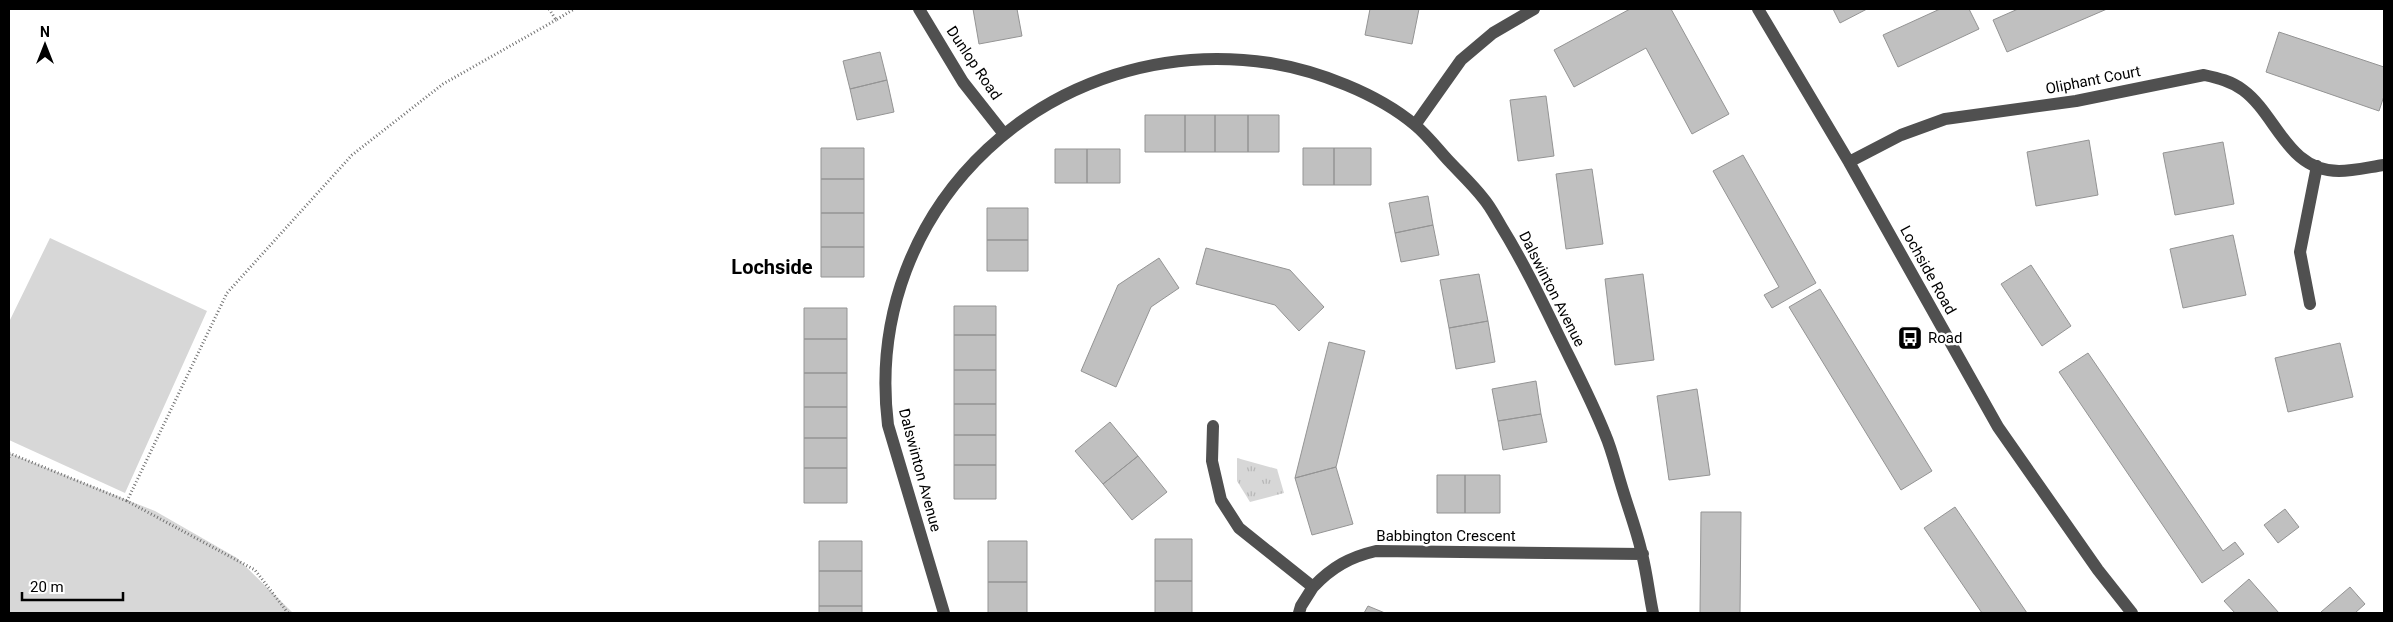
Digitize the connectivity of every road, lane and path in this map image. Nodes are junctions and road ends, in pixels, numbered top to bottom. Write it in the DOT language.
graph roads {
  1 [pos="549,9"];
  2 [pos="574,9"];
  3 [pos="920,9"];
  4 [pos="1534,9"];
  5 [pos="1758,9"];
  6 [pos="556,20"];
  7 [pos="1415,125"];
  8 [pos="1004,134"];
  9 [pos="1849,162"];
  10 [pos="2384,165"];
  11 [pos="2317,166"];
  12 [pos="2310,304"];
  13 [pos="1213,426"];
  14 [pos="9,453"];
  15 [pos="9,458"];
  16 [pos="127,501"];
  17 [pos="1642,554"];
  18 [pos="1313,587"];
  19 [pos="288,613"];
  20 [pos="944,613"];
  21 [pos="1299,613"];
  22 [pos="1653,613"];
  23 [pos="2132,613"];
  1 -- 6 [label="path"];
  2 -- 6 [label="path"];
  3 -- 8 [label="street, Dunlop Road"];
  4 -- 7 [label="street"];
  5 -- 9 [label="street, Lochside Road"];
  6 -- 16 [label="path"];
  7 -- 8 [label="street, Dalswinton Avenue"];
  7 -- 17 [label="street, Dalswinton Avenue"];
  8 -- 20 [label="street, Dalswinton Avenue"];
  9 -- 11 [label="street, Oliphant Court"];
  9 -- 23 [label="street, Lochside Road"];
  10 -- 11 [label="street, Oliphant Court"];
  11 -- 12 [label="street"];
  13 -- 18 [label="street"];
  14 -- 15 [label="path"];
  14 -- 16 [label="path"];
  16 -- 19 [label="path"];
  17 -- 18 [label="street, Babbington Crescent"];
  17 -- 22 [label="street, Dalswinton Avenue"];
  18 -- 21 [label="street, Babbington Crescent"];
}
